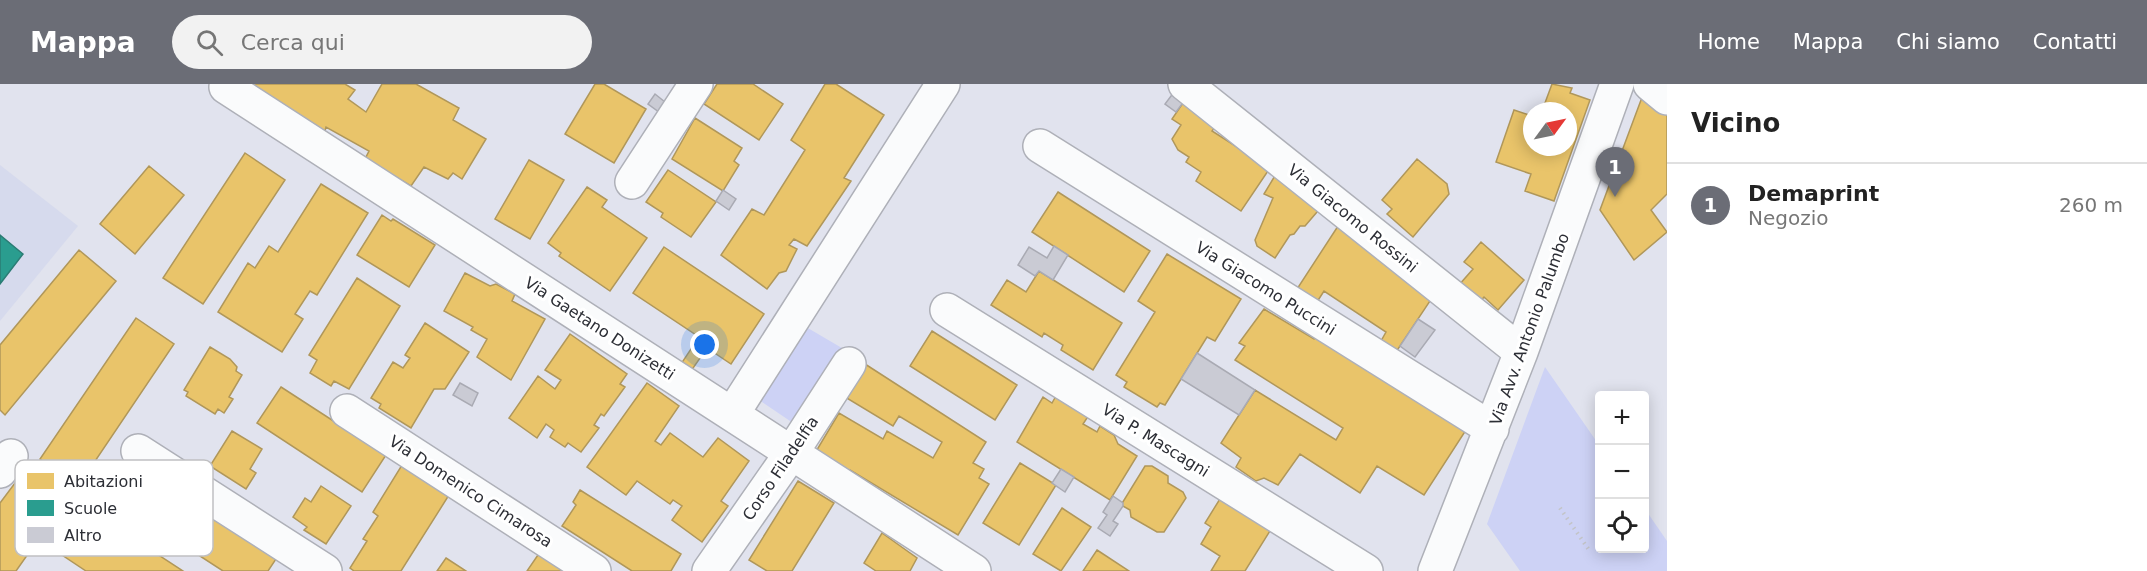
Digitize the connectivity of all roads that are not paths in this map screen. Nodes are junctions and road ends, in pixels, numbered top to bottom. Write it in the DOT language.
graph roads {
  1 [pos="696,84"];
  2 [pos="944,84"];
  3 [pos="1185,84"];
  4 [pos="1617,84"];
  5 [pos="1650,84"];
  6 [pos="226,87"];
  7 [pos="1667,98"];
  8 [pos="1040,146"];
  9 [pos="632,182"];
  10 [pos="947,310"];
  11 [pos="1521,352"];
  12 [pos="849,364"];
  13 [pos="347,411"];
  14 [pos="733,414"];
  15 [pos="1492,429"];
  16 [pos="138,451"];
  17 [pos="792,452"];
  18 [pos="152,460"];
  19 [pos="213,499"];
  20 [pos="1436,570"];
  21 [pos="326,571"];
  22 [pos="594,571"];
  23 [pos="709,571"];
  24 [pos="974,571"];
  25 [pos="1366,571"];
  1 -- 9 [label="street"];
  2 -- 14 [label="street"];
  3 -- 11 [label="street, Via Giacomo Rossini"];
  4 -- 11 [label="street, Via Avv. Antonio Palumbo"];
  5 -- 7 [label="street"];
  6 -- 14 [label="street, Via Gaetano Donizetti"];
  8 -- 15 [label="street, Via Giacomo Puccini"];
  10 -- 25 [label="street, Via P. Mascagni"];
  11 -- 15 [label="street, Via Avv. Antonio Palumbo"];
  12 -- 17 [label="street, Corso Filadelfia"];
  13 -- 22 [label="street, Via Domenico Cimarosa"];
  14 -- 17 [label="street, Via Gaetano Donizetti"];
  15 -- 20 [label="street, Via Avv. Antonio Palumbo"];
  16 -- 18 [label="street"];
  17 -- 23 [label="street, Corso Filadelfia"];
  17 -- 24 [label="street, Via Gaetano Donizetti"];
  19 -- 21 [label="street"];
}
